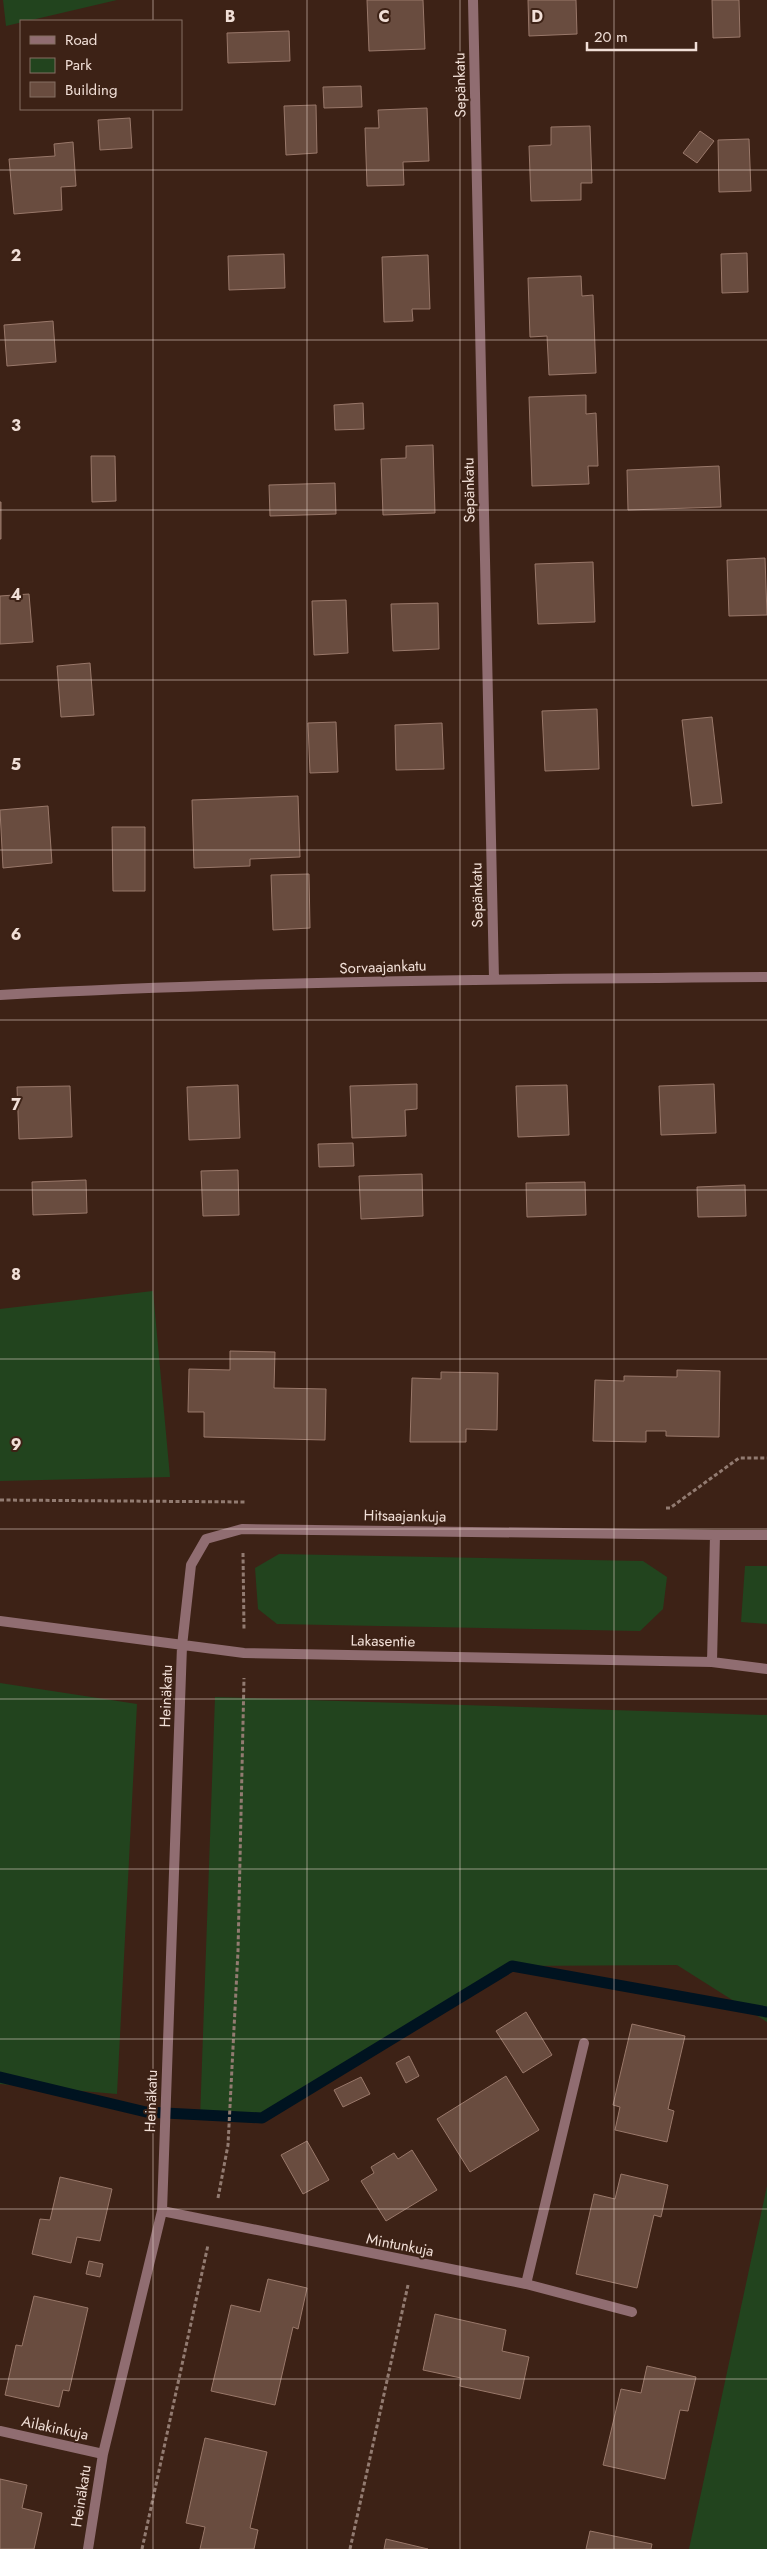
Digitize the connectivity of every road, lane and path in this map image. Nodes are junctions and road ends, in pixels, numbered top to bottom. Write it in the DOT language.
graph roads {
  1 [pos="473,0"];
  2 [pos="767,977"];
  3 [pos="494,979"];
  4 [pos="0,995"];
  5 [pos="767,1458"];
  6 [pos="0,1500"];
  7 [pos="660,1508"];
  8 [pos="242,1530"];
  9 [pos="714,1535"];
  10 [pos="767,1535"];
  11 [pos="0,1621"];
  12 [pos="182,1646"];
  13 [pos="244,1653"];
  14 [pos="712,1662"];
  15 [pos="767,1669"];
  16 [pos="584,2043"];
  17 [pos="162,2211"];
  18 [pos="213,2222"];
  19 [pos="413,2263"];
  20 [pos="526,2284"];
  21 [pos="632,2312"];
  22 [pos="0,2431"];
  23 [pos="103,2454"];
  24 [pos="88,2549"];
  25 [pos="142,2549"];
  26 [pos="350,2549"];
  1 -- 3 [label="street, Sepänkatu"];
  2 -- 3 [label="street, Sorvaajankatu"];
  3 -- 4 [label="street, Sorvaajankatu"];
  5 -- 7 [label="path"];
  6 -- 8 [label="path"];
  8 -- 9 [label="street, Hitsaajankuja"];
  8 -- 12 [label="street, Hitsaajankuja"];
  8 -- 13 [label="path"];
  9 -- 10 [label="street, Hitsaajankuja"];
  9 -- 14 [label="street"];
  11 -- 12 [label="street, Lakasentie"];
  12 -- 13 [label="street, Lakasentie"];
  12 -- 17 [label="street, Heinäkatu"];
  13 -- 14 [label="street, Lakasentie"];
  13 -- 18 [label="path"];
  14 -- 15 [label="street, Lakasentie"];
  16 -- 20 [label="street"];
  17 -- 18 [label="street, Mintunkuja"];
  17 -- 23 [label="street, Heinäkatu"];
  18 -- 19 [label="street, Mintunkuja"];
  18 -- 25 [label="path"];
  19 -- 20 [label="street, Mintunkuja"];
  19 -- 26 [label="path"];
  20 -- 21 [label="street, Mintunkuja"];
  22 -- 23 [label="street, Ailakinkuja"];
  23 -- 24 [label="street, Heinäkatu"];
}
